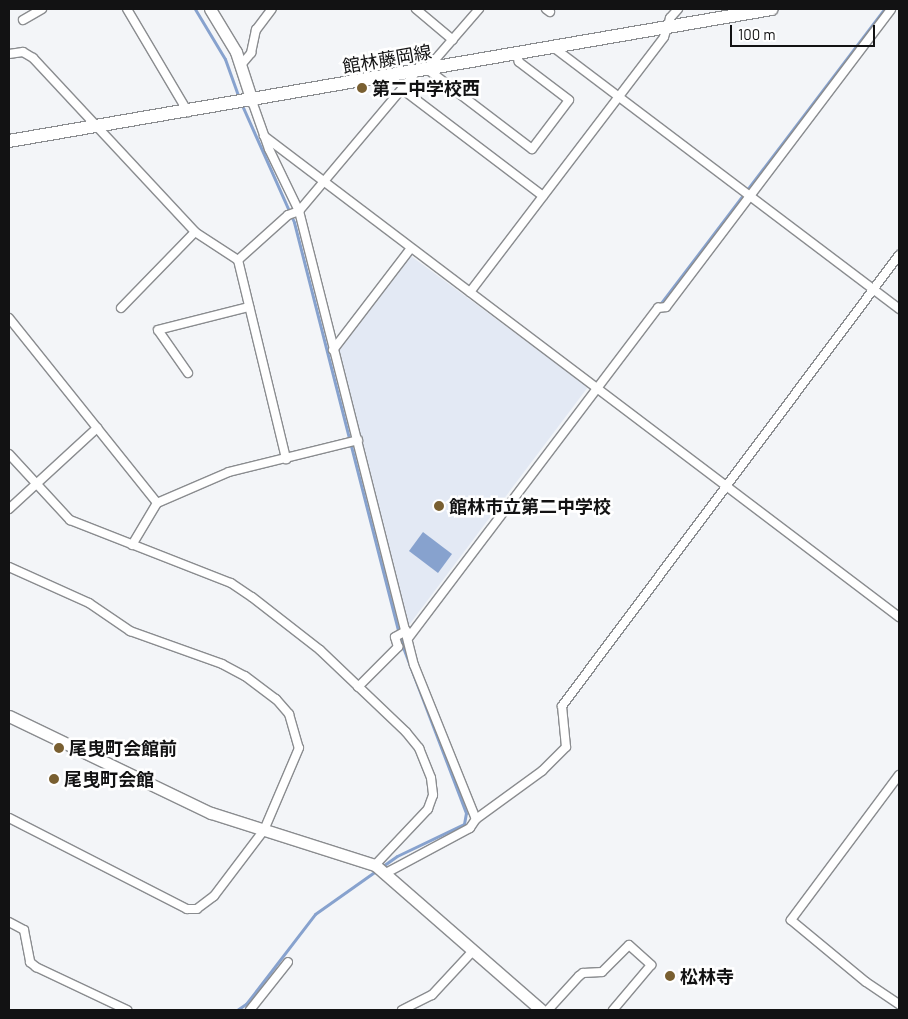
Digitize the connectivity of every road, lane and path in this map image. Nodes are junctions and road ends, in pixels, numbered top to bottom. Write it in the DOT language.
graph roads {
  1 [pos="42,9"];
  2 [pos="127,9"];
  3 [pos="210,9"];
  4 [pos="272,9"];
  5 [pos="416,9"];
  6 [pos="479,9"];
  7 [pos="678,9"];
  8 [pos="772,9"];
  9 [pos="891,9"];
  10 [pos="23,20"];
  11 [pos="667,27"];
  12 [pos="453,40"];
  13 [pos="554,47"];
  14 [pos="9,54"];
  15 [pos="516,54"];
  16 [pos="241,65"];
  17 [pos="422,70"];
  18 [pos="402,89"];
  19 [pos="618,98"];
  20 [pos="252,101"];
  21 [pos="188,112"];
  22 [pos="97,128"];
  23 [pos="264,136"];
  24 [pos="9,142"];
  25 [pos="325,181"];
  26 [pos="543,196"];
  27 [pos="750,197"];
  28 [pos="299,211"];
  29 [pos="195,232"];
  30 [pos="411,248"];
  31 [pos="899,255"];
  32 [pos="238,260"];
  33 [pos="874,290"];
  34 [pos="470,292"];
  35 [pos="249,307"];
  36 [pos="121,308"];
  37 [pos="899,309"];
  38 [pos="9,318"];
  39 [pos="333,350"];
  40 [pos="188,373"];
  41 [pos="598,387"];
  42 [pos="97,428"];
  43 [pos="358,440"];
  44 [pos="9,454"];
  45 [pos="286,459"];
  46 [pos="36,483"];
  47 [pos="726,485"];
  48 [pos="157,503"];
  49 [pos="9,509"];
  50 [pos="132,545"];
  51 [pos="9,566"];
  52 [pos="899,618"];
  53 [pos="407,634"];
  54 [pos="358,687"];
  55 [pos="9,716"];
  56 [pos="899,775"];
  57 [pos="9,818"];
  58 [pos="476,819"];
  59 [pos="264,830"];
  60 [pos="375,865"];
  61 [pos="386,873"];
  62 [pos="9,922"];
  63 [pos="472,952"];
  64 [pos="288,962"];
  65 [pos="899,1004"];
  66 [pos="127,1010"];
  67 [pos="250,1010"];
  68 [pos="402,1010"];
  69 [pos="541,1010"];
  70 [pos="548,1010"];
  71 [pos="613,1010"];
  1 -- 10 [label="street"];
  2 -- 21 [label="street"];
  3 -- 16 [label="street"];
  4 -- 16 [label="street"];
  5 -- 12 [label="street"];
  6 -- 12 [label="street"];
  7 -- 11 [label="street"];
  8 -- 11 [label="main road, 館林藤岡線"];
  9 -- 27 [label="street"];
  11 -- 13 [label="main road, 館林藤岡線"];
  11 -- 19 [label="street"];
  12 -- 17 [label="street"];
  13 -- 15 [label="main road, 館林藤岡線"];
  13 -- 19 [label="street"];
  14 -- 22 [label="street"];
  15 -- 17 [label="main road, 館林藤岡線"];
  15 -- 17 [label="street"];
  16 -- 20 [label="street"];
  17 -- 18 [label="street"];
  17 -- 20 [label="main road, 館林藤岡線"];
  18 -- 25 [label="street"];
  18 -- 26 [label="street"];
  19 -- 26 [label="street"];
  19 -- 27 [label="street"];
  20 -- 21 [label="main road, 館林藤岡線"];
  20 -- 23 [label="street"];
  21 -- 22 [label="main road, 館林藤岡線"];
  22 -- 24 [label="main road, 館林藤岡線"];
  22 -- 29 [label="street"];
  23 -- 25 [label="street"];
  23 -- 28 [label="street"];
  25 -- 28 [label="street"];
  25 -- 30 [label="street"];
  26 -- 34 [label="street"];
  27 -- 33 [label="street"];
  27 -- 41 [label="street"];
  28 -- 32 [label="street"];
  28 -- 39 [label="street"];
  29 -- 32 [label="street"];
  29 -- 36 [label="street"];
  30 -- 34 [label="street"];
  30 -- 39 [label="street"];
  31 -- 33 [label="street"];
  32 -- 35 [label="street"];
  33 -- 37 [label="street"];
  33 -- 47 [label="street"];
  34 -- 41 [label="street"];
  35 -- 40 [label="street"];
  35 -- 45 [label="street"];
  38 -- 42 [label="street"];
  39 -- 43 [label="street"];
  41 -- 47 [label="street"];
  41 -- 53 [label="street"];
  42 -- 46 [label="street"];
  42 -- 48 [label="street"];
  43 -- 45 [label="street"];
  43 -- 53 [label="street"];
  44 -- 46 [label="street"];
  45 -- 48 [label="street"];
  46 -- 49 [label="street"];
  46 -- 50 [label="street"];
  47 -- 52 [label="street"];
  47 -- 58 [label="street"];
  48 -- 50 [label="street"];
  50 -- 54 [label="street"];
  51 -- 59 [label="street"];
  53 -- 54 [label="street"];
  53 -- 58 [label="street"];
  54 -- 60 [label="street"];
  55 -- 59 [label="street"];
  56 -- 65 [label="street"];
  57 -- 59 [label="street"];
  58 -- 61 [label="street"];
  59 -- 60 [label="street"];
  60 -- 61 [label="street"];
  61 -- 63 [label="street"];
  62 -- 66 [label="street"];
  63 -- 68 [label="street"];
  63 -- 69 [label="street"];
  64 -- 67 [label="street"];
  70 -- 71 [label="street"];
}
